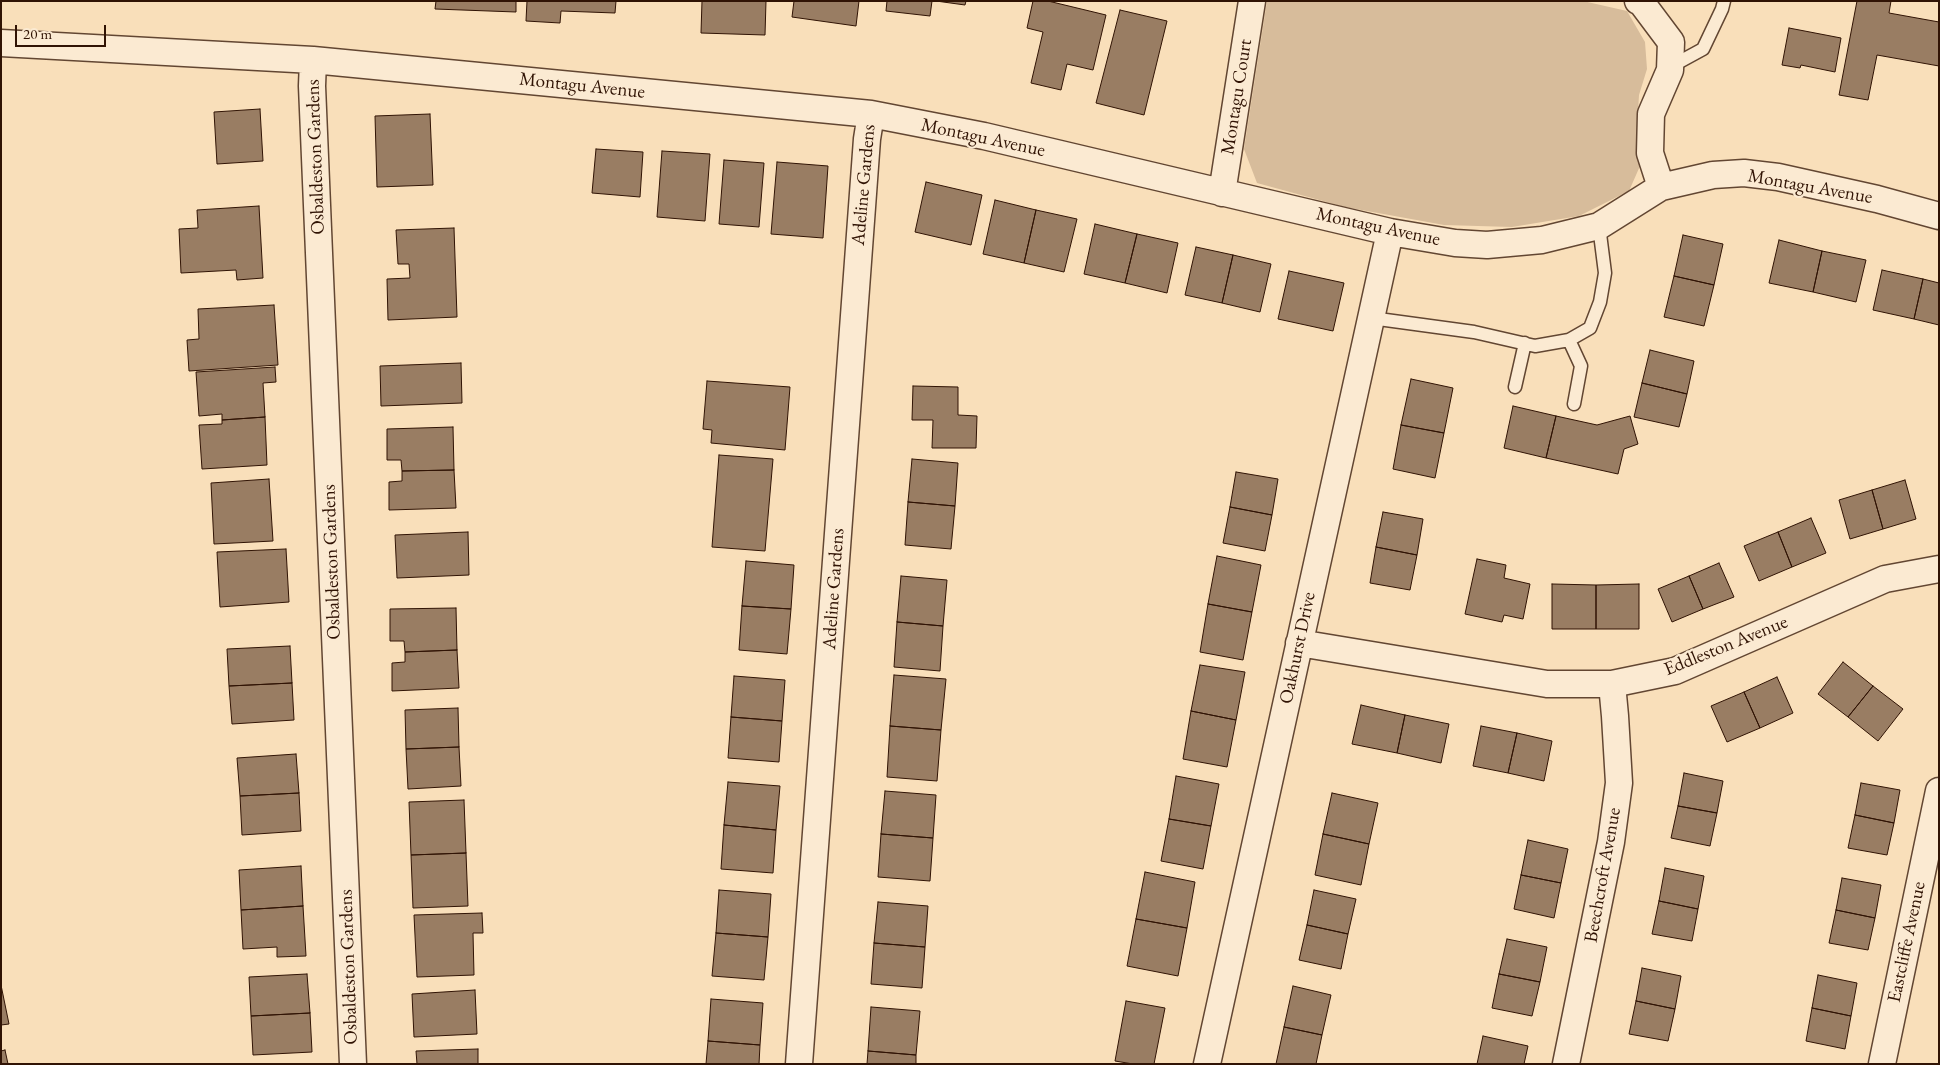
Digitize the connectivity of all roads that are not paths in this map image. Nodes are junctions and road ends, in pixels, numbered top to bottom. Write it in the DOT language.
graph roads {
  1 [pos="1252,1"];
  2 [pos="1638,1"];
  3 [pos="1724,1"];
  4 [pos="1,43"];
  5 [pos="314,60"];
  6 [pos="1670,63"];
  7 [pos="871,114"];
  8 [pos="1661,187"];
  9 [pos="1222,193"];
  10 [pos="1939,216"];
  11 [pos="1600,226"];
  12 [pos="1390,232"];
  13 [pos="1371,318"];
  14 [pos="1569,340"];
  15 [pos="1525,343"];
  16 [pos="1515,387"];
  17 [pos="1574,404"];
  18 [pos="1939,569"];
  19 [pos="1299,643"];
  20 [pos="1612,684"];
  21 [pos="1939,791"];
  22 [pos="353,1064"];
  23 [pos="799,1064"];
  24 [pos="1207,1064"];
  25 [pos="1566,1064"];
  26 [pos="1882,1064"];
  1 -- 9 [label="street, Montagu Court"];
  2 -- 6 [label="street"];
  3 -- 6 [label="lane"];
  4 -- 5 [label="street, Montagu Avenue"];
  5 -- 7 [label="street, Montagu Avenue"];
  5 -- 22 [label="street, Osbaldeston Gardens"];
  6 -- 8 [label="street"];
  7 -- 9 [label="street, Montagu Avenue"];
  7 -- 23 [label="street, Adeline Gardens"];
  8 -- 10 [label="street, Montagu Avenue"];
  8 -- 11 [label="street, Montagu Avenue"];
  9 -- 12 [label="street, Montagu Avenue"];
  11 -- 12 [label="street, Montagu Avenue"];
  11 -- 14 [label="lane"];
  12 -- 13 [label="street, Oakhurst Drive"];
  13 -- 15 [label="lane"];
  13 -- 19 [label="street, Oakhurst Drive"];
  14 -- 15 [label="lane"];
  14 -- 17 [label="lane"];
  15 -- 16 [label="lane"];
  18 -- 20 [label="street, Eddleston Avenue"];
  19 -- 20 [label="street, Eddleston Avenue"];
  19 -- 24 [label="street, Oakhurst Drive"];
  20 -- 25 [label="street, Beechcroft Avenue"];
  21 -- 26 [label="street, Eastcliffe Avenue"];
}
